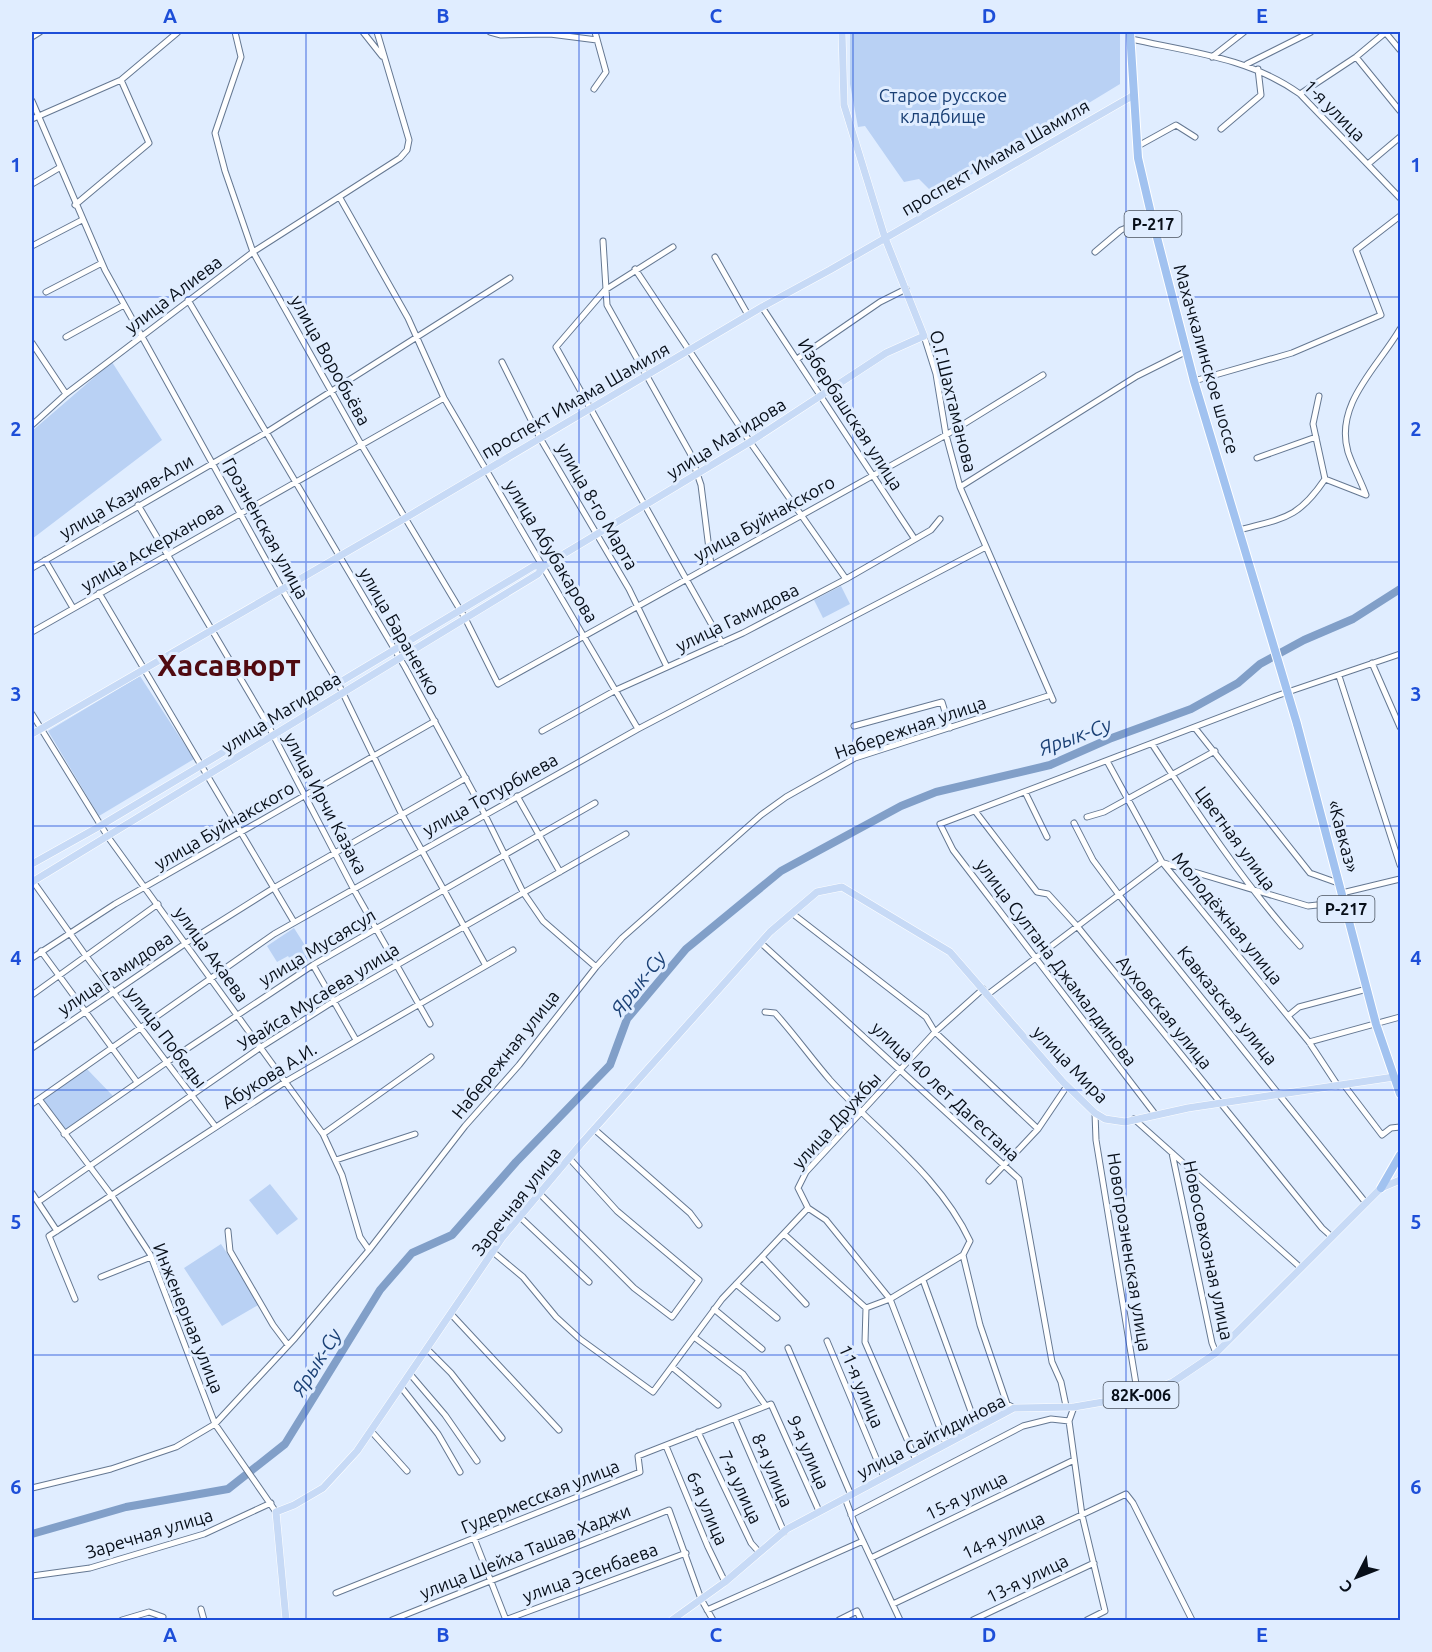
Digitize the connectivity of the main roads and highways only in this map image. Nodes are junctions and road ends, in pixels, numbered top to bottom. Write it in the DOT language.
graph roads {
  1 [pos="843,32"];
  2 [pos="1130,35"];
  3 [pos="1134,95"];
  4 [pos="885,238"];
  5 [pos="924,336"];
  6 [pos="544,566"];
  7 [pos="1297,724"];
  8 [pos="32,734"];
  9 [pos="32,864"];
  10 [pos="32,881"];
  11 [pos="817,892"];
  12 [pos="1394,1077"];
  13 [pos="1401,1094"];
  14 [pos="1401,1155"];
  15 [pos="1401,1180"];
  16 [pos="1381,1188"];
  17 [pos="286,1620"];
  18 [pos="672,1620"];
  1 -- 4 [label="main road, О.Г.Шахтаманова"];
  2 -- 3 [label="highway, Махачкалинское шоссе / Р-217"];
  3 -- 4 [label="main road, проспект Имама Шамиля"];
  3 -- 7 [label="highway, Махачкалинское шоссе / Р-217, bridge"];
  4 -- 5 [label="main road, О.Г.Шахтаманова"];
  4 -- 8 [label="main road, проспект Имама Шамиля"];
  5 -- 6 [label="main road, улица Магидова"];
  6 -- 9 [label="main road, улица Магидова"];
  6 -- 10 [label="main road, улица Магидова"];
  7 -- 12 [label="highway, «Кавказ» / Р-217"];
  11 -- 12 [label="main road, улица Мира"];
  11 -- 17 [label="main road, Заречная улица"];
  12 -- 13 [label="highway, «Кавказ» / Р-217"];
  14 -- 16 [label="highway"];
  15 -- 16 [label="main road, 82К-006"];
  16 -- 18 [label="main road, улица Сайгидинова / 82К-006"];
}
